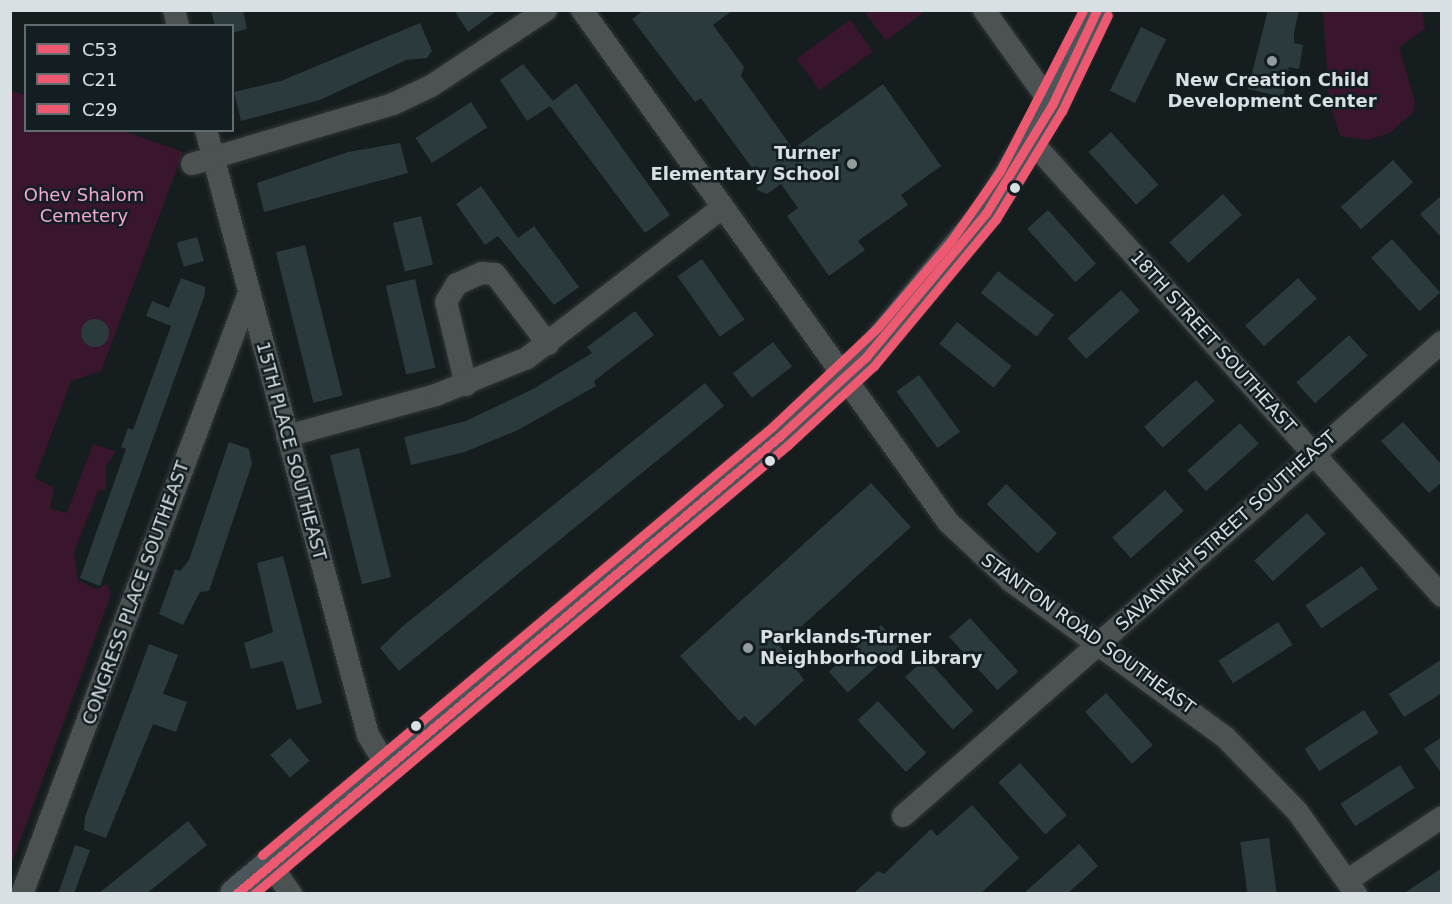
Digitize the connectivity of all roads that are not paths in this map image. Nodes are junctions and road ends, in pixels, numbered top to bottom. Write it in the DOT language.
graph roads {
  1 [pos="546,10"];
  2 [pos="582,10"];
  3 [pos="984,10"];
  4 [pos="1096,10"];
  5 [pos="1052,105"];
  6 [pos="207,132"];
  7 [pos="1032,142"];
  8 [pos="214,158"];
  9 [pos="192,164"];
  10 [pos="723,207"];
  11 [pos="249,292"];
  12 [pos="1442,342"];
  13 [pos="548,344"];
  14 [pos="843,376"];
  15 [pos="466,385"];
  16 [pos="287,436"];
  17 [pos="1313,452"];
  18 [pos="1442,596"];
  19 [pos="1100,644"];
  20 [pos="387,767"];
  21 [pos="903,816"];
  22 [pos="1442,817"];
  23 [pos="270,864"];
  24 [pos="1352,887"];
  25 [pos="22,894"];
  26 [pos="235,894"];
  27 [pos="291,894"];
  1 -- 8 [label="street"];
  2 -- 10 [label="street, STANTON ROAD SOUTHEAST"];
  3 -- 5 [label="street"];
  4 -- 5 [label="main road"];
  5 -- 7 [label="main road"];
  6 -- 8 [label="street, 15TH PLACE SOUTHEAST"];
  7 -- 14 [label="main road"];
  7 -- 17 [label="street, 18TH STREET SOUTHEAST"];
  8 -- 9 [label="street"];
  8 -- 11 [label="street, 15TH PLACE SOUTHEAST"];
  10 -- 13 [label="street"];
  10 -- 14 [label="street, STANTON ROAD SOUTHEAST"];
  11 -- 16 [label="street, 15TH PLACE SOUTHEAST"];
  11 -- 25 [label="street, CONGRESS PLACE SOUTHEAST"];
  12 -- 17 [label="street, SAVANNAH STREET SOUTHEAST"];
  13 -- 15 [label="street"];
  13 -- 15 [label="street"];
  14 -- 19 [label="street, STANTON ROAD SOUTHEAST"];
  14 -- 20 [label="main road"];
  15 -- 16 [label="street"];
  16 -- 20 [label="street, 15TH PLACE SOUTHEAST"];
  17 -- 18 [label="street, 18TH STREET SOUTHEAST"];
  17 -- 19 [label="street, SAVANNAH STREET SOUTHEAST"];
  19 -- 21 [label="street, SAVANNAH STREET SOUTHEAST"];
  19 -- 24 [label="street, STANTON ROAD SOUTHEAST"];
  20 -- 23 [label="main road"];
  22 -- 24 [label="street"];
  23 -- 26 [label="main road"];
  23 -- 27 [label="street"];
}
